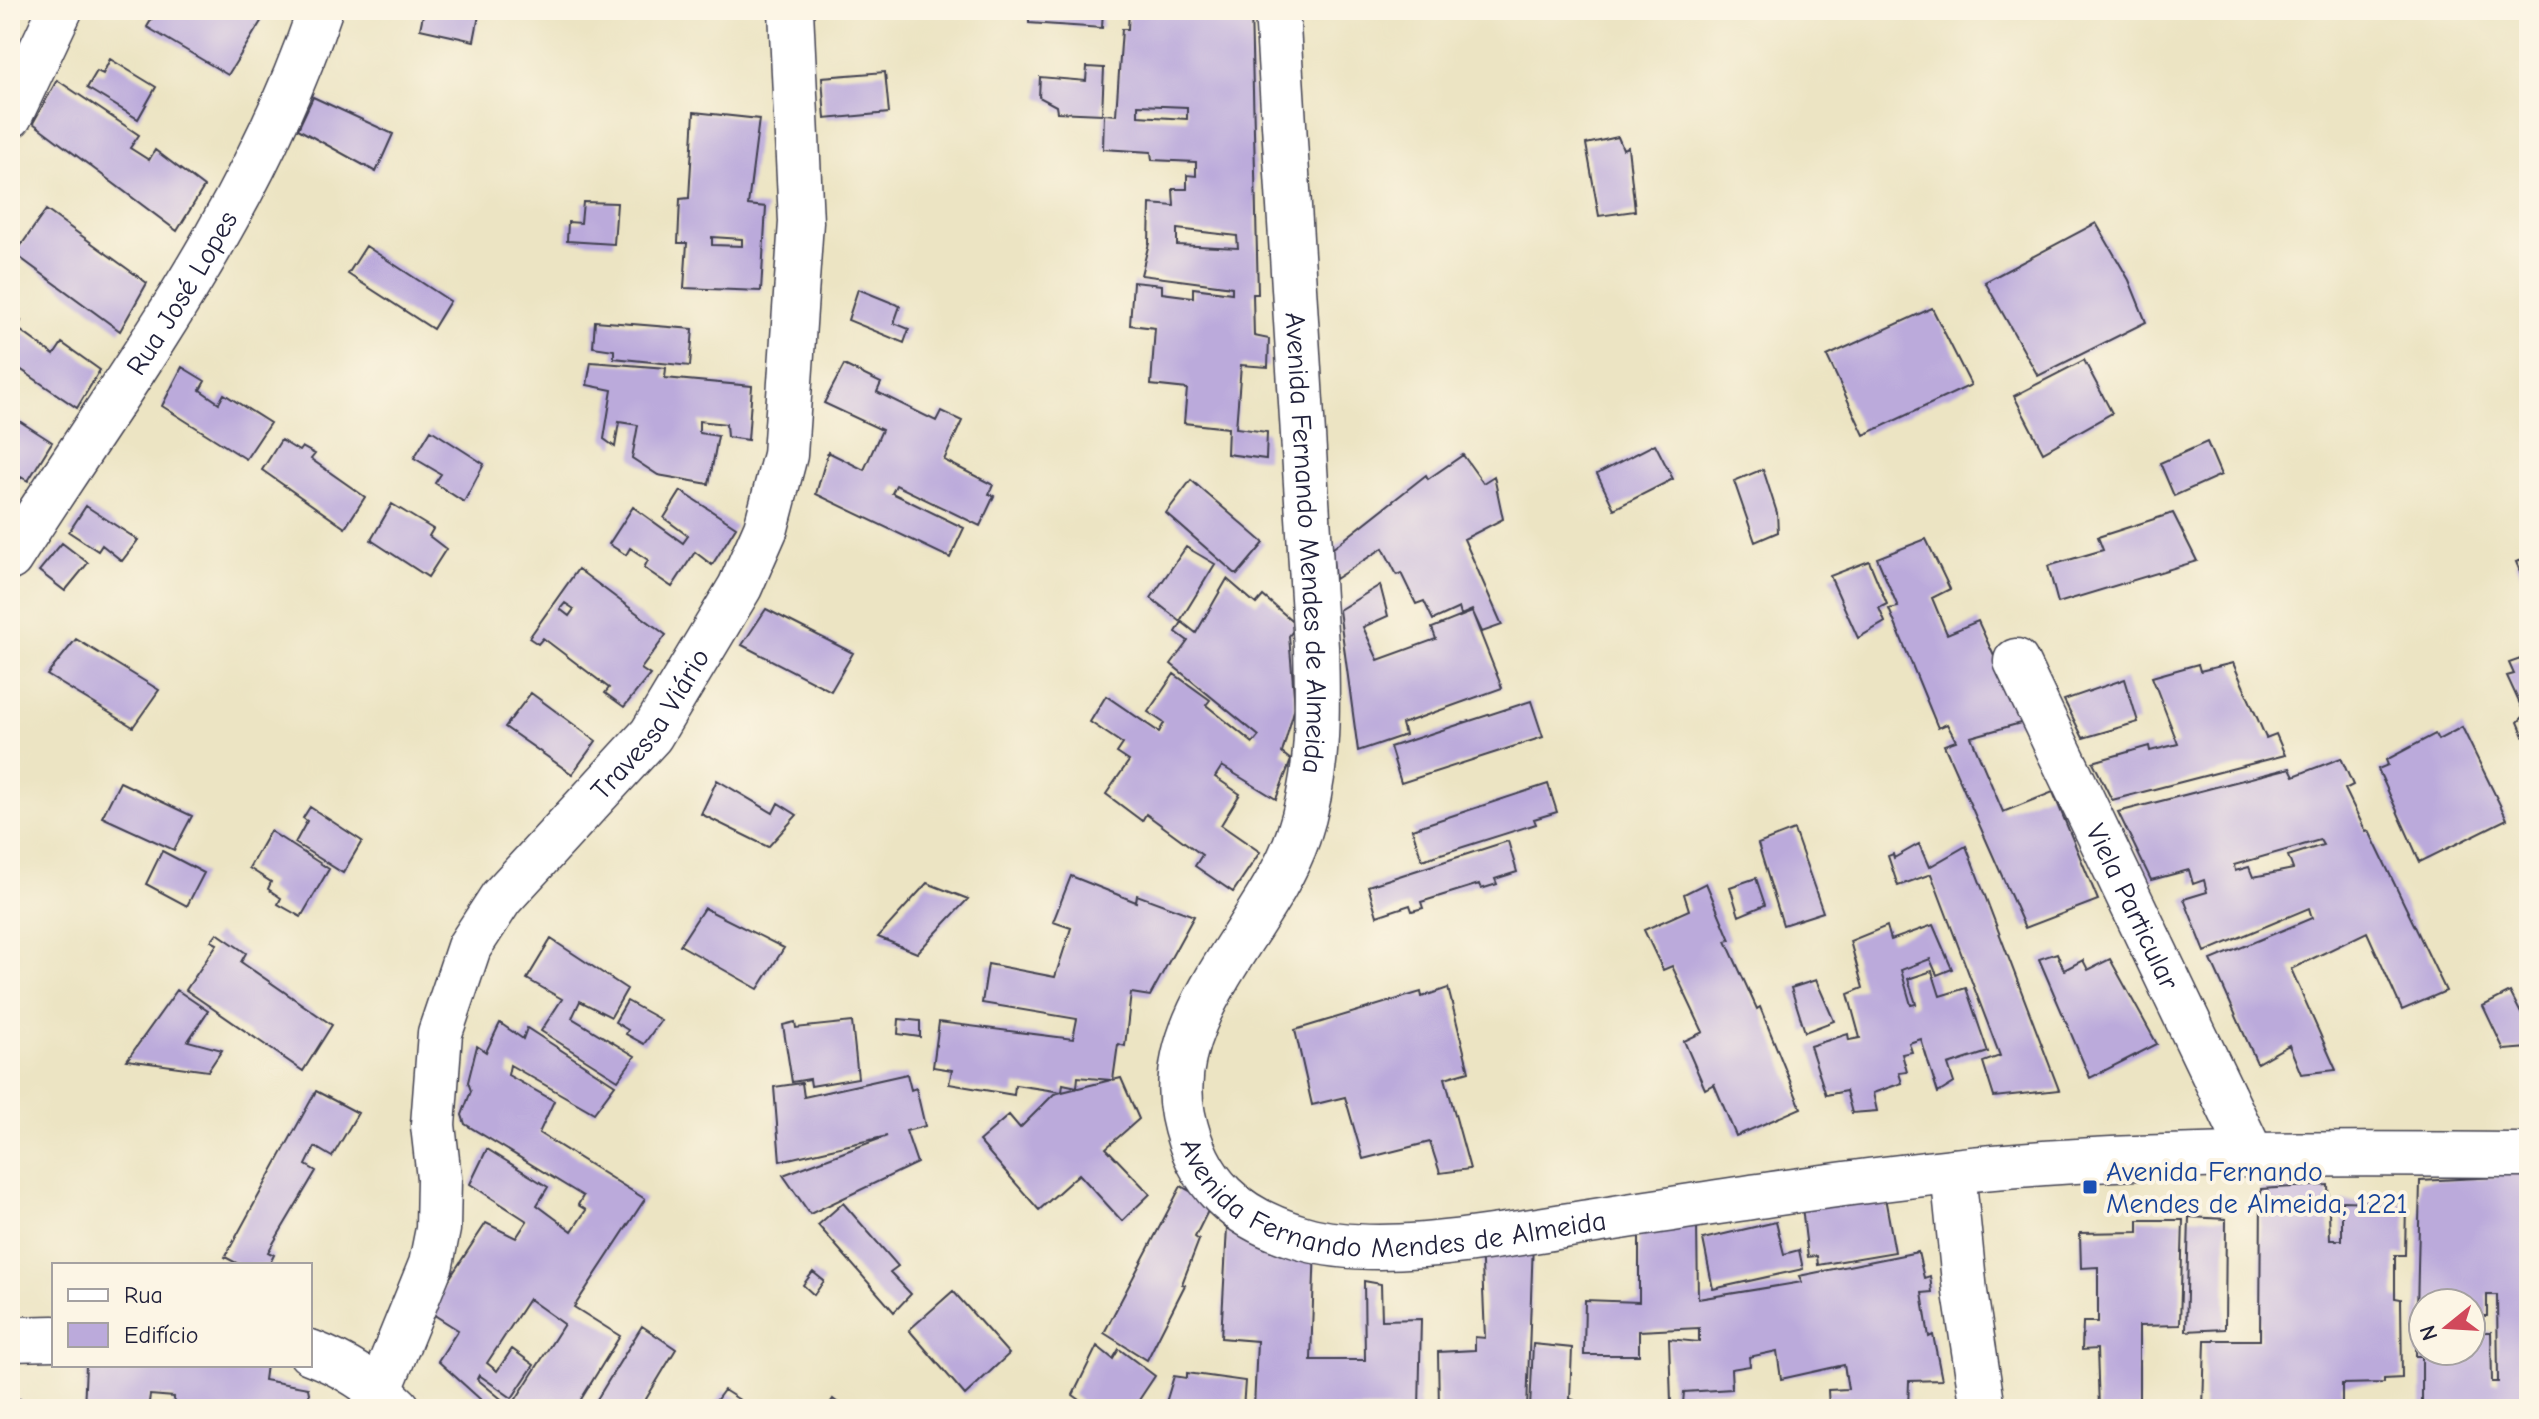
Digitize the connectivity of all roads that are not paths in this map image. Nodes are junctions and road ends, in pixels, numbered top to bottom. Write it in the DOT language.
graph roads {
  1 [pos="60,10"];
  2 [pos="320,10"];
  3 [pos="791,10"];
  4 [pos="1277,10"];
  5 [pos="10,116"];
  6 [pos="10,558"];
  7 [pos="2016,661"];
  8 [pos="2251,1153"];
  9 [pos="2529,1155"];
  10 [pos="1953,1171"];
  11 [pos="52,1338"];
  12 [pos="10,1339"];
  13 [pos="312,1353"];
  14 [pos="383,1403"];
  15 [pos="1983,1409"];
  1 -- 5 [label="street"];
  2 -- 6 [label="street, Rua José Lopes"];
  3 -- 14 [label="street, Travessa Viário"];
  4 -- 10 [label="street, Avenida Fernando Mendes de Almeida"];
  7 -- 8 [label="street, Viela Particular"];
  8 -- 9 [label="street, Avenida Fernando Mendes de Almeida"];
  8 -- 10 [label="street, Avenida Fernando Mendes de Almeida"];
  10 -- 15 [label="street"];
  11 -- 12 [label="street"];
  13 -- 14 [label="street"];
}
